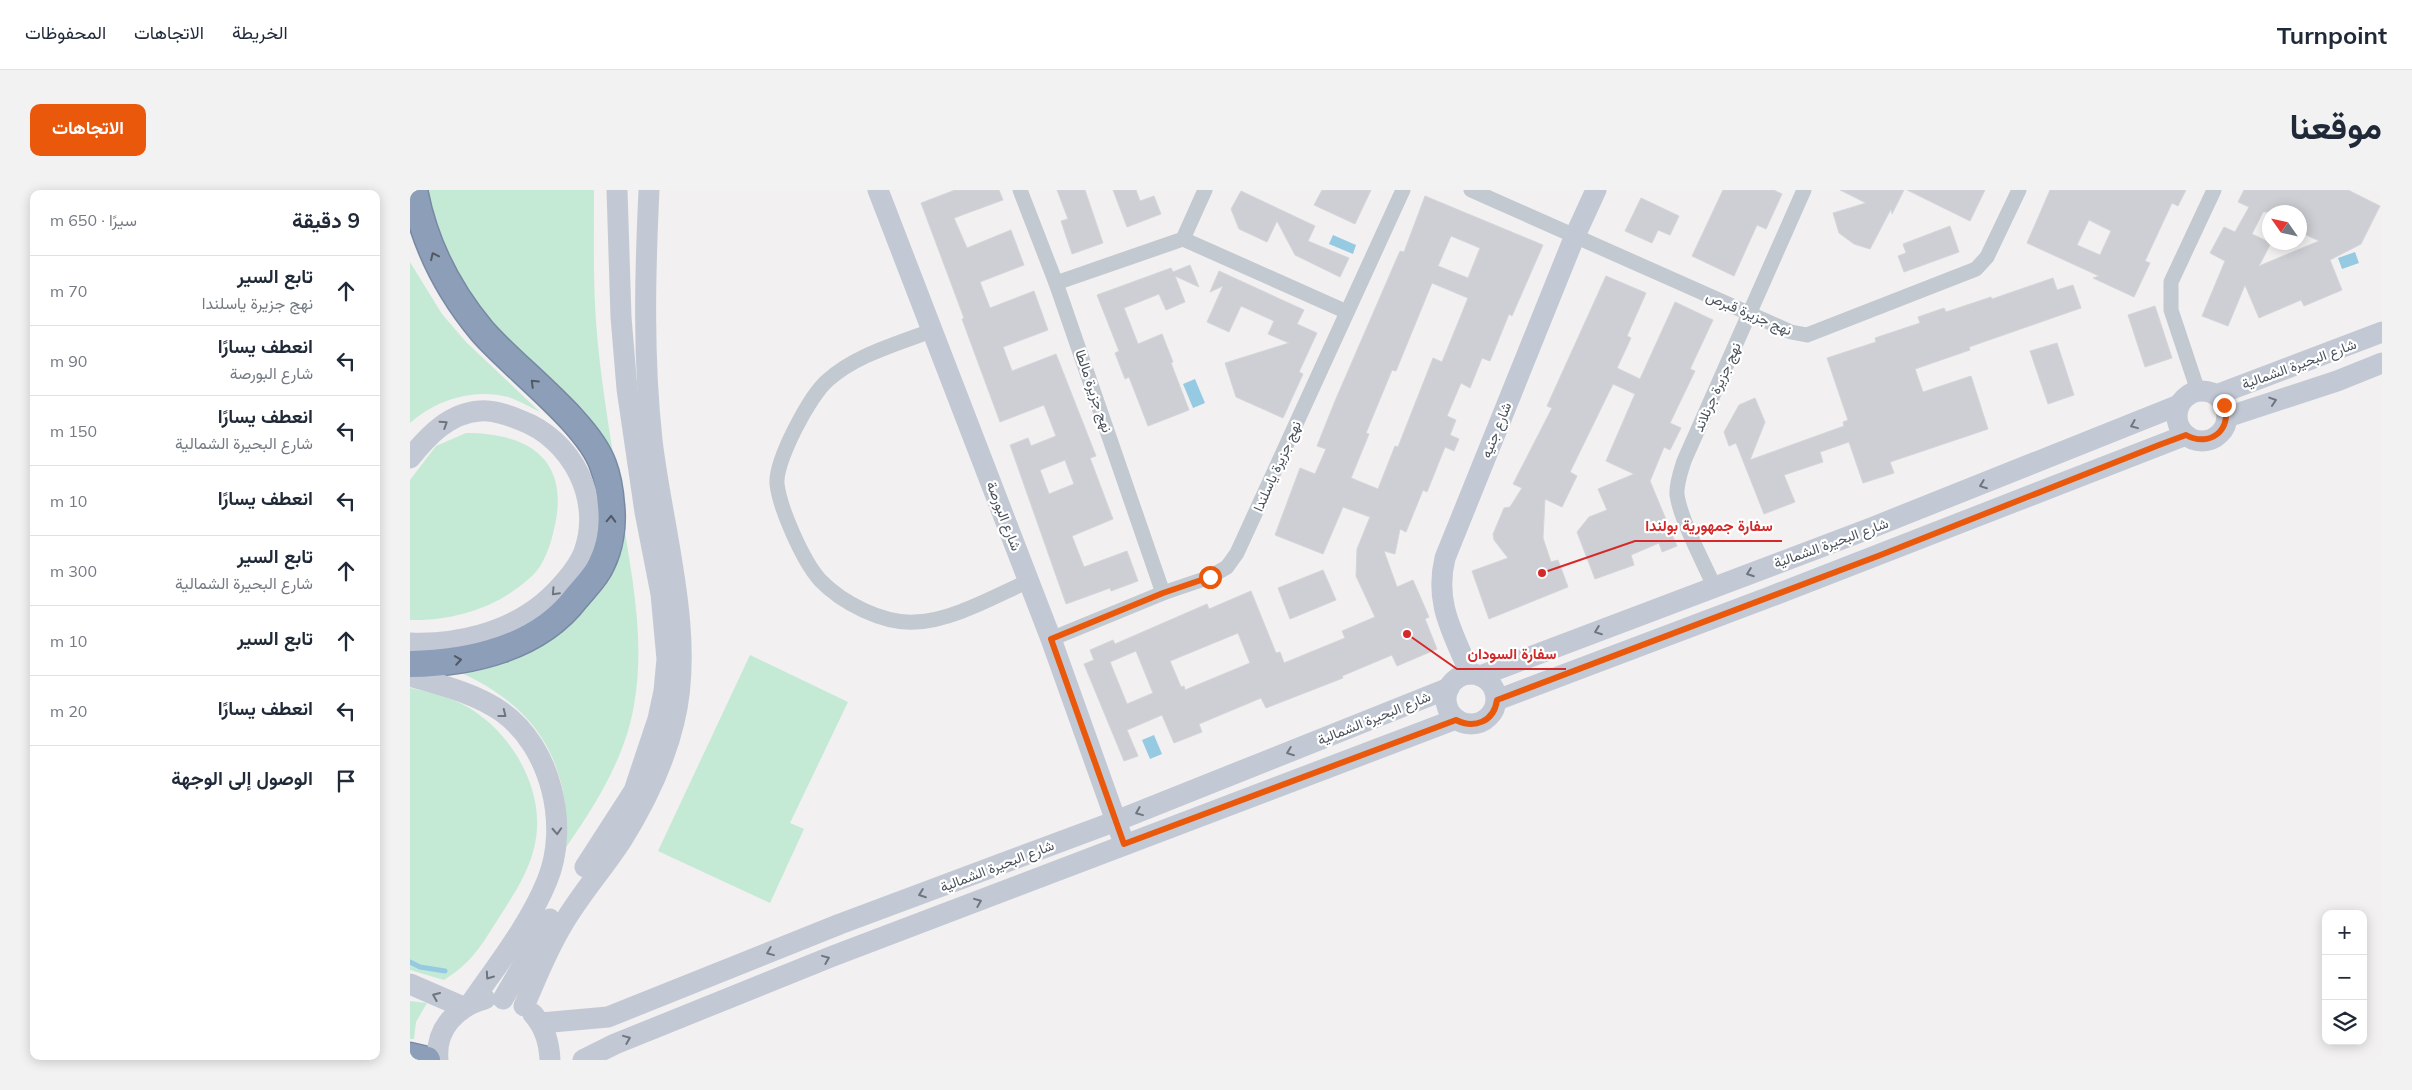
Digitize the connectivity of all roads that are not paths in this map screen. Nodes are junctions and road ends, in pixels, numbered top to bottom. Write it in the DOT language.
graph roads {
  1 [pos="414,190"];
  2 [pos="617,190"];
  3 [pos="649,190"];
  4 [pos="878,190"];
  5 [pos="1020,190"];
  6 [pos="1205,190"];
  7 [pos="1403,190"];
  8 [pos="1472,190"];
  9 [pos="1596,190"];
  10 [pos="1804,190"];
  11 [pos="2019,190"];
  12 [pos="2214,190"];
  13 [pos="1574,238"];
  14 [pos="1183,239"];
  15 [pos="1056,283"];
  16 [pos="1347,312"];
  17 [pos="1749,314"];
  18 [pos="934,330"];
  19 [pos="2382,332"];
  20 [pos="2382,363"];
  21 [pos="2207,393"];
  22 [pos="2179,405"];
  23 [pos="2227,417"];
  24 [pos="2186,435"];
  25 [pos="410,458"];
  26 [pos="592,559"];
  27 [pos="1029,581"];
  28 [pos="1714,586"];
  29 [pos="1163,593"];
  30 [pos="1051,639"];
  31 [pos="410,643"];
  32 [pos="410,664"];
  33 [pos="1475,675"];
  34 [pos="410,676"];
  35 [pos="1449,688"];
  36 [pos="1497,700"];
  37 [pos="1456,720"];
  38 [pos="1116,821"];
  39 [pos="1124,844"];
  40 [pos="410,984"];
  41 [pos="504,999"];
  42 [pos="467,1005"];
  43 [pos="524,1006"];
  44 [pos="541,1023"];
  45 [pos="410,1056"];
  46 [pos="427,1060"];
  47 [pos="438,1060"];
  48 [pos="550,1060"];
  49 [pos="583,1060"];
  26 -- 1 [label="highway, one-way"];
  2 -- 41 [label="main road"];
  3 -- 43 [label="main road"];
  4 -- 18 [label="main road, شارع البورصة"];
  5 -- 15 [label="street, نهج جزيرة مالطا"];
  6 -- 14 [label="street"];
  7 -- 16 [label="street, نهج جزيرة ياسلندا"];
  8 -- 13 [label="street, نهج جزيرة قبرص"];
  9 -- 13 [label="main road, شارع جنيه"];
  10 -- 17 [label="street, نهج جزيرة جرنلاند"];
  11 -- 17 [label="street, نهج جزيرة قبرص"];
  12 -- 21 [label="street"];
  13 -- 17 [label="street, نهج جزيرة قبرص"];
  13 -- 33 [label="main road, شارع جنيه"];
  14 -- 15 [label="street"];
  14 -- 16 [label="street"];
  15 -- 29 [label="street, نهج جزيرة مالطا"];
  16 -- 29 [label="street, نهج جزيرة ياسلندا"];
  17 -- 28 [label="street, نهج جزيرة جرنلاند"];
  18 -- 27 [label="main road, شارع البورصة"];
  18 -- 27 [label="street"];
  19 -- 21 [label="main road, شارع البحيرة الشمالية"];
  23 -- 20 [label="main road, شارع البحيرة الشمالية, one-way"];
  21 -- 22 [label="main road"];
  21 -- 23 [label="main road"];
  22 -- 24 [label="main road"];
  22 -- 28 [label="main road, شارع البحيرة الشمالية, one-way"];
  23 -- 24 [label="main road"];
  24 -- 36 [label="main road, شارع البحيرة الشمالية"];
  25 -- 26 [label="main road, one-way"];
  26 -- 31 [label="main road, one-way"];
  32 -- 26 [label="highway, one-way"];
  27 -- 30 [label="main road, شارع البورصة"];
  28 -- 33 [label="main road, شارع البحيرة الشمالية, one-way"];
  29 -- 30 [label="street, نهج جزيرة ياسلندا"];
  30 -- 38 [label="main road, شارع البورصة"];
  33 -- 35 [label="main road"];
  33 -- 36 [label="main road"];
  34 -- 42 [label="main road, one-way"];
  35 -- 37 [label="main road"];
  35 -- 38 [label="main road, شارع البحيرة الشمالية, one-way"];
  36 -- 37 [label="main road"];
  37 -- 39 [label="main road, شارع البحيرة الشمالية"];
  38 -- 39 [label="main road, شارع البورصة"];
  38 -- 44 [label="main road, شارع البحيرة الشمالية, one-way"];
  49 -- 39 [label="main road, شارع البحيرة الشمالية, one-way"];
  42 -- 40 [label="main road, one-way"];
  41 -- 42 [label="main road"];
  41 -- 43 [label="main road"];
  42 -- 47 [label="main road"];
  43 -- 44 [label="main road"];
  44 -- 48 [label="main road"];
  45 -- 46 [label="highway"];
}
